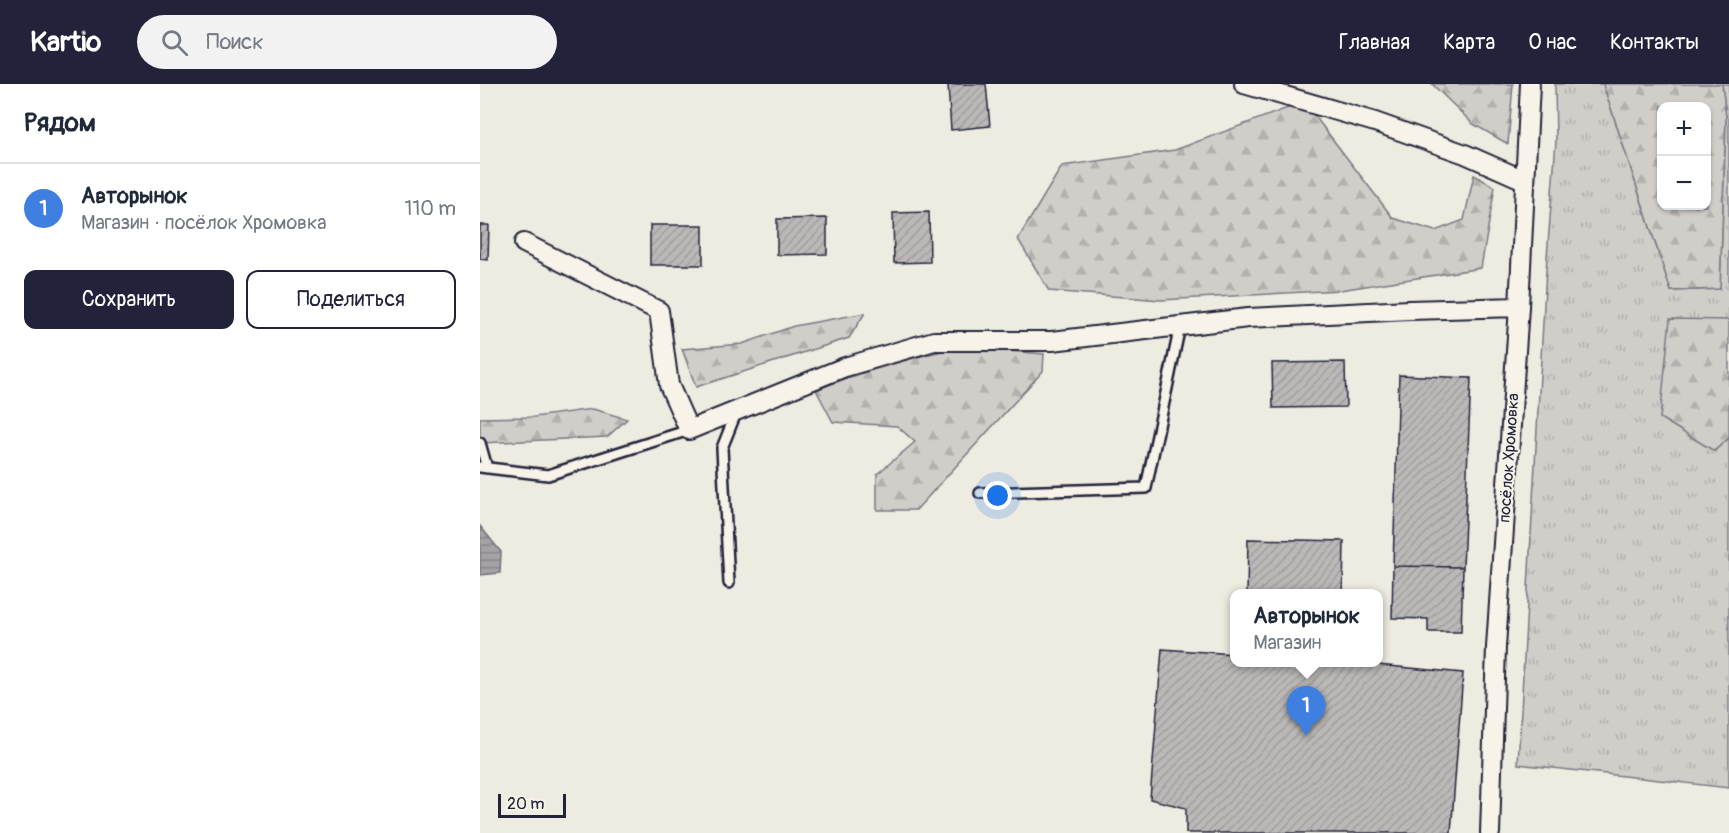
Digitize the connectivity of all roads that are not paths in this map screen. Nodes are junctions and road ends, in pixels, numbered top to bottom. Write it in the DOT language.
graph roads {
  1 [pos="1244,84"];
  2 [pos="1530,84"];
  3 [pos="1524,180"];
  4 [pos="524,243"];
  5 [pos="1519,307"];
  6 [pos="1180,326"];
  7 [pos="736,413"];
  8 [pos="688,430"];
  9 [pos="480,443"];
  10 [pos="483,468"];
  11 [pos="980,493"];
  12 [pos="729,583"];
  13 [pos="1490,833"];
  1 -- 3 [label="street"];
  2 -- 3 [label="street, посёлок Хромовка"];
  3 -- 5 [label="street, посёлок Хромовка"];
  4 -- 8 [label="street"];
  5 -- 6 [label="street"];
  5 -- 13 [label="street, посёлок Хромовка"];
  6 -- 7 [label="street"];
  6 -- 11 [label="lane"];
  7 -- 8 [label="street"];
  7 -- 12 [label="lane"];
  8 -- 10 [label="lane"];
  9 -- 10 [label="lane"];
}
